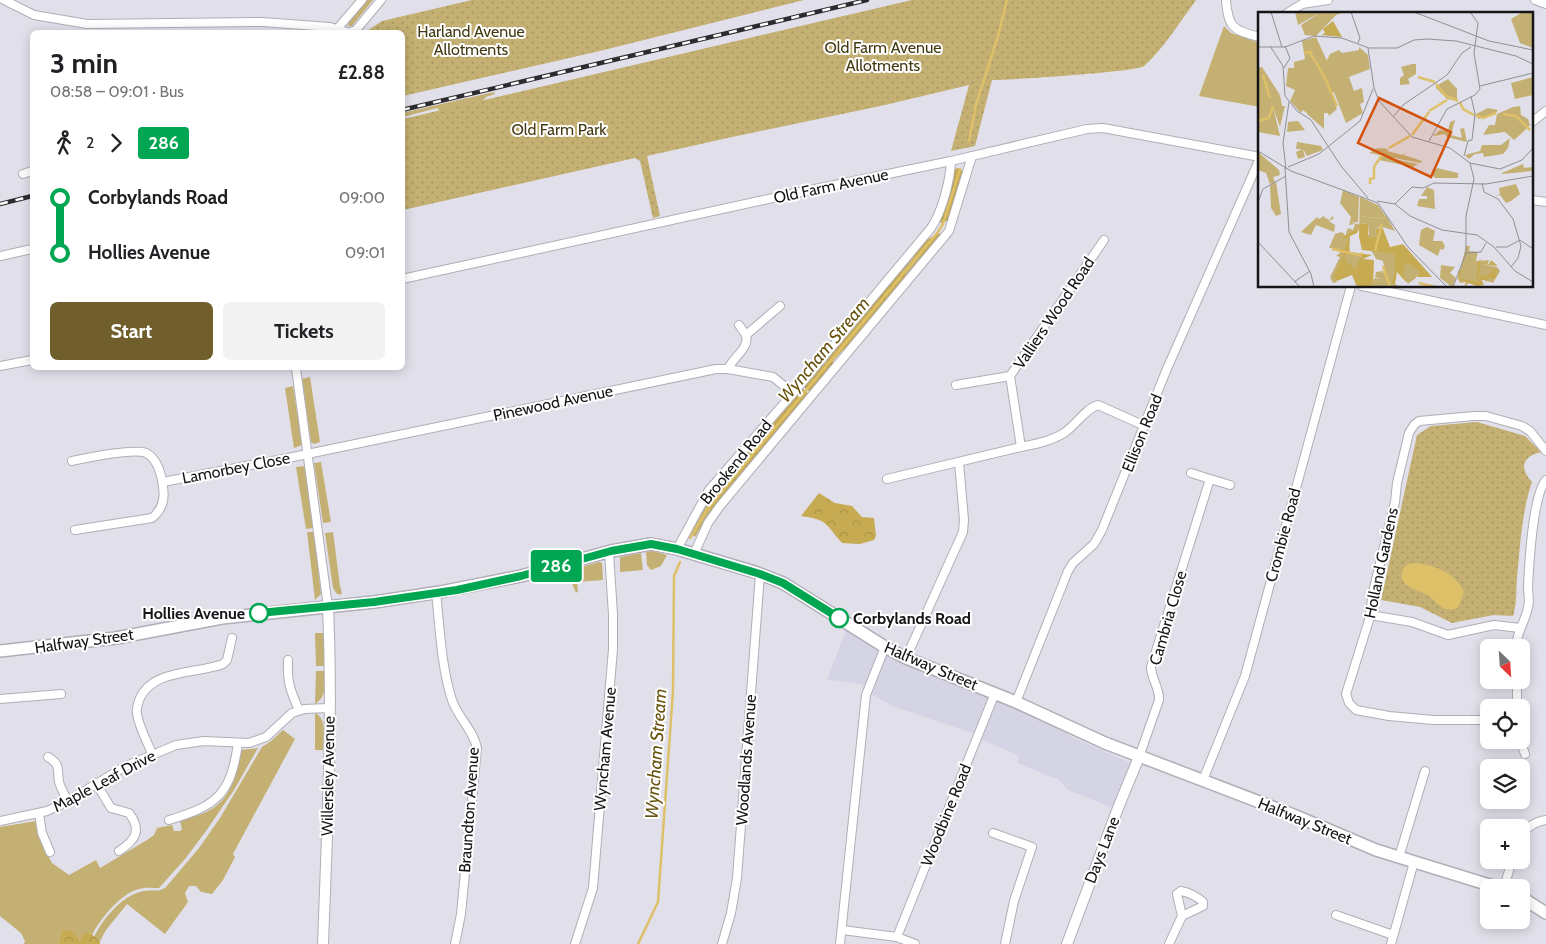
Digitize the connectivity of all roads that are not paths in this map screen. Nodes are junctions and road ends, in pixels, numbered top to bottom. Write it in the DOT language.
graph roads {
  1 [pos="4,0"];
  2 [pos="362,0"];
  3 [pos="381,0"];
  4 [pos="1226,0"];
  5 [pos="1328,0"];
  6 [pos="1535,0"];
  7 [pos="1546,4"];
  8 [pos="1289,12"];
  9 [pos="332,29"];
  10 [pos="354,30"];
  11 [pos="1258,35"];
  12 [pos="1546,111"];
  13 [pos="1534,120"];
  14 [pos="972,156"];
  15 [pos="1258,158"];
  16 [pos="951,160"];
  17 [pos="1258,163"];
  18 [pos="30,172"];
  19 [pos="23,174"];
  20 [pos="1104,240"];
  21 [pos="30,249"];
  22 [pos="0,256"];
  23 [pos="405,278"];
  24 [pos="1350,288"];
  25 [pos="1371,288"];
  26 [pos="780,306"];
  27 [pos="739,324"];
  28 [pos="1546,325"];
  29 [pos="746,335"];
  30 [pos="30,360"];
  31 [pos="0,366"];
  32 [pos="728,369"];
  33 [pos="296,370"];
  34 [pos="1010,376"];
  35 [pos="956,385"];
  36 [pos="793,393"];
  37 [pos="1145,426"];
  38 [pos="1021,447"];
  39 [pos="1546,451"];
  40 [pos="308,454"];
  41 [pos="72,461"];
  42 [pos="959,462"];
  43 [pos="1191,473"];
  44 [pos="887,479"];
  45 [pos="1210,479"];
  46 [pos="1546,480"];
  47 [pos="163,482"];
  48 [pos="1230,486"];
  49 [pos="74,530"];
  50 [pos="677,549"];
  51 [pos="609,552"];
  52 [pos="694,554"];
  53 [pos="760,574"];
  54 [pos="436,593"];
  55 [pos="328,607"];
  56 [pos="1370,615"];
  57 [pos="1520,628"];
  58 [pos="232,638"];
  59 [pos="1518,639"];
  60 [pos="885,648"];
  61 [pos="0,651"];
  62 [pos="906,658"];
  63 [pos="288,660"];
  64 [pos="995,693"];
  65 [pos="61,694"];
  66 [pos="0,699"];
  67 [pos="1016,702"];
  68 [pos="329,708"];
  69 [pos="299,710"];
  70 [pos="1480,720"];
  71 [pos="238,744"];
  72 [pos="1523,749"];
  73 [pos="152,754"];
  74 [pos="1525,754"];
  75 [pos="48,757"];
  76 [pos="1139,757"];
  77 [pos="1425,771"];
  78 [pos="1203,780"];
  79 [pos="96,783"];
  80 [pos="68,801"];
  81 [pos="39,814"];
  82 [pos="169,820"];
  83 [pos="1546,820"];
  84 [pos="0,822"];
  85 [pos="1530,827"];
  86 [pos="994,833"];
  87 [pos="119,851"];
  88 [pos="50,852"];
  89 [pos="1399,857"];
  90 [pos="1414,862"];
  91 [pos="1480,882"];
  92 [pos="1530,903"];
  93 [pos="1546,913"];
  94 [pos="1336,915"];
  95 [pos="1182,916"];
  96 [pos="842,930"];
  97 [pos="1393,935"];
  98 [pos="897,937"];
  99 [pos="323,944"];
  100 [pos="455,944"];
  101 [pos="575,944"];
  102 [pos="722,944"];
  103 [pos="840,944"];
  104 [pos="916,944"];
  105 [pos="1005,944"];
  106 [pos="1067,944"];
  107 [pos="1170,944"];
  108 [pos="1391,944"];
  1 -- 9 [label="street"];
  2 -- 9 [label="street"];
  3 -- 10 [label="street"];
  4 -- 11 [label="street"];
  5 -- 8 [label="street"];
  6 -- 7 [label="street"];
  12 -- 13 [label="street"];
  14 -- 15 [label="street, Old Farm Avenue"];
  14 -- 16 [label="street, Old Farm Avenue"];
  14 -- 52 [label="street"];
  16 -- 23 [label="street, Old Farm Avenue"];
  16 -- 36 [label="street, Brookend Road"];
  17 -- 37 [label="street, Ellison Road"];
  18 -- 19 [label="street"];
  20 -- 34 [label="street, Valliers Wood Road"];
  21 -- 22 [label="street"];
  24 -- 78 [label="street, Crombie Road"];
  25 -- 28 [label="street"];
  26 -- 29 [label="street"];
  27 -- 29 [label="street"];
  29 -- 32 [label="street"];
  30 -- 31 [label="street"];
  32 -- 36 [label="street, Pinewood Avenue"];
  32 -- 40 [label="street, Pinewood Avenue"];
  33 -- 40 [label="street"];
  34 -- 35 [label="street"];
  34 -- 38 [label="street, Valliers Wood Road"];
  36 -- 50 [label="street, Brookend Road"];
  37 -- 38 [label="street"];
  37 -- 67 [label="street, Ellison Road"];
  38 -- 42 [label="street"];
  39 -- 56 [label="street, Holland Gardens"];
  40 -- 47 [label="street, Lamorbey Close"];
  40 -- 55 [label="street"];
  41 -- 47 [label="street, Lamorbey Close"];
  42 -- 44 [label="street"];
  42 -- 62 [label="street"];
  43 -- 45 [label="street"];
  45 -- 48 [label="street"];
  45 -- 76 [label="street, Cambria Close"];
  46 -- 57 [label="street"];
  47 -- 49 [label="street, Lamorbey Close"];
  50 -- 51 [label="main road, Halfway Street"];
  50 -- 52 [label="main road, Halfway Street"];
  51 -- 54 [label="main road, Halfway Street"];
  51 -- 101 [label="street, Wyncham Avenue"];
  52 -- 53 [label="main road, Halfway Street"];
  53 -- 60 [label="main road, Halfway Street"];
  53 -- 102 [label="street, Woodlands Avenue"];
  54 -- 55 [label="main road, Halfway Street"];
  54 -- 100 [label="street, Braundton Avenue"];
  55 -- 61 [label="main road, Halfway Street"];
  55 -- 68 [label="street, Willersley Avenue"];
  56 -- 57 [label="street"];
  56 -- 70 [label="street, Holland Gardens"];
  57 -- 59 [label="street"];
  58 -- 73 [label="street"];
  60 -- 62 [label="main road, Halfway Street"];
  60 -- 96 [label="street"];
  62 -- 64 [label="main road, Halfway Street"];
  63 -- 69 [label="street"];
  64 -- 67 [label="main road, Halfway Street"];
  64 -- 98 [label="street, Woodbine Road"];
  65 -- 66 [label="street"];
  67 -- 76 [label="main road, Halfway Street"];
  68 -- 69 [label="street"];
  68 -- 99 [label="street, Willersley Avenue"];
  69 -- 71 [label="street, Maple Leaf Drive"];
  71 -- 73 [label="street, Maple Leaf Drive"];
  71 -- 82 [label="street"];
  72 -- 74 [label="street"];
  73 -- 79 [label="street, Maple Leaf Drive"];
  75 -- 80 [label="street"];
  76 -- 78 [label="main road, Halfway Street"];
  76 -- 106 [label="street, Days Lane"];
  77 -- 89 [label="street"];
  78 -- 89 [label="main road, Halfway Street"];
  79 -- 80 [label="street, Maple Leaf Drive"];
  79 -- 87 [label="street"];
  80 -- 81 [label="street, Maple Leaf Drive"];
  81 -- 84 [label="street, Maple Leaf Drive"];
  81 -- 88 [label="street"];
  83 -- 85 [label="street"];
  86 -- 105 [label="street"];
  89 -- 90 [label="main road, Halfway Street"];
  90 -- 91 [label="main road, Halfway Street"];
  90 -- 97 [label="street"];
  92 -- 93 [label="main road"];
  94 -- 97 [label="street"];
  95 -- 107 [label="street"];
  96 -- 98 [label="street"];
  96 -- 103 [label="street"];
  97 -- 108 [label="street"];
  98 -- 104 [label="street"];
}
